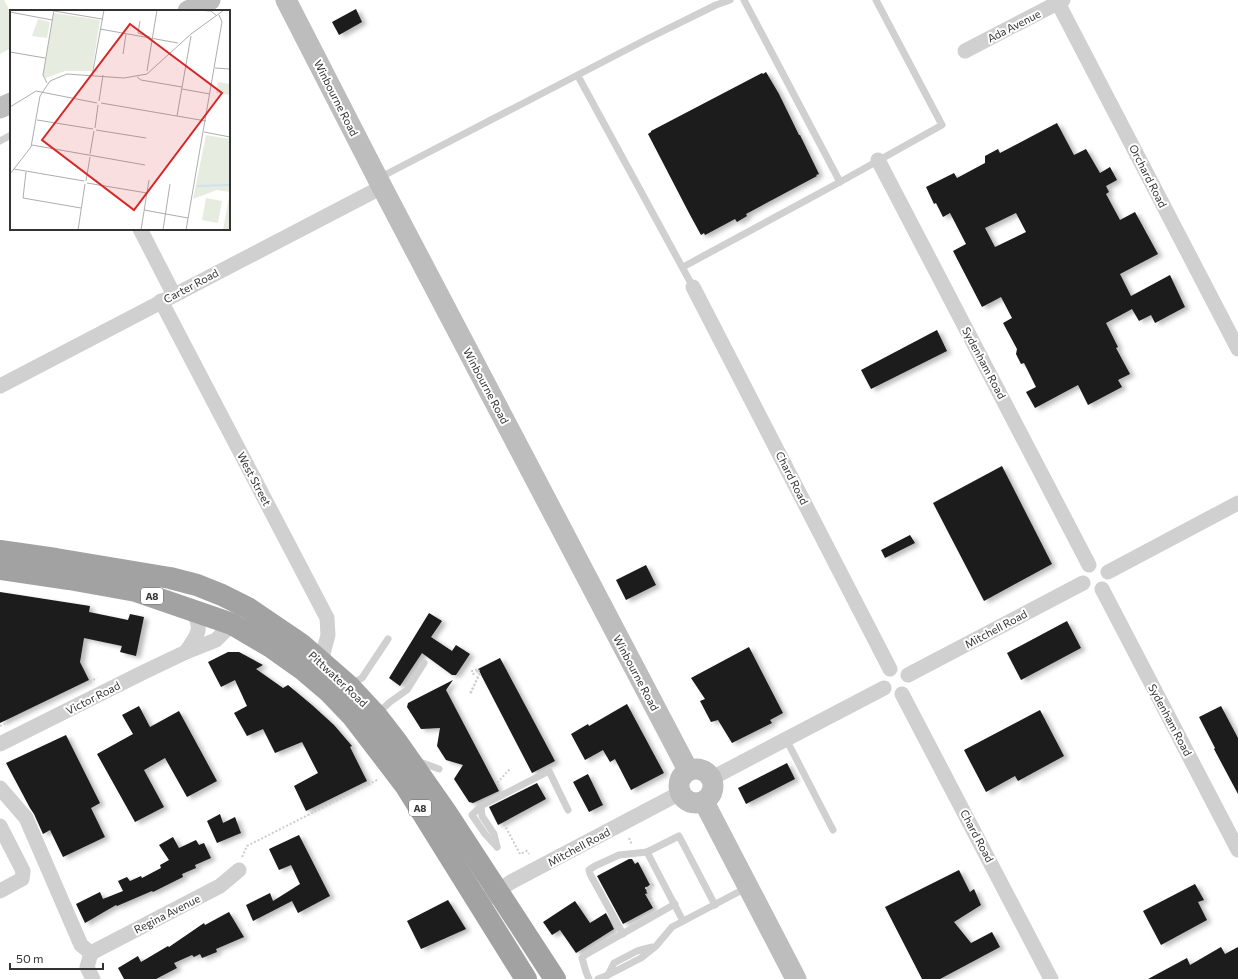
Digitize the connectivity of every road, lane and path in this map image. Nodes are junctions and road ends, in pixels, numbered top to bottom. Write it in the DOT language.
graph roads {
  1 [pos="210,0"];
  2 [pos="286,0"];
  3 [pos="730,0"];
  4 [pos="744,0"];
  5 [pos="876,0"];
  6 [pos="1061,1"];
  7 [pos="190,10"];
  8 [pos="965,51"];
  9 [pos="578,76"];
  10 [pos="10,103"];
  11 [pos="0,108"];
  12 [pos="10,136"];
  13 [pos="0,141"];
  14 [pos="878,160"];
  15 [pos="840,182"];
  16 [pos="380,183"];
  17 [pos="140,230"];
  18 [pos="683,267"];
  19 [pos="693,287"];
  20 [pos="168,298"];
  21 [pos="1238,349"];
  22 [pos="0,386"];
  23 [pos="1238,503"];
  24 [pos="0,552"];
  25 [pos="1089,566"];
  26 [pos="0,569"];
  27 [pos="1108,572"];
  28 [pos="1083,583"];
  29 [pos="1102,589"];
  30 [pos="222,595"];
  31 [pos="193,610"];
  32 [pos="232,624"];
  33 [pos="388,639"];
  34 [pos="186,652"];
  35 [pos="321,660"];
  36 [pos="424,663"];
  37 [pos="890,669"];
  38 [pos="908,675"];
  39 [pos="97,678"];
  40 [pos="348,686"];
  41 [pos="474,686"];
  42 [pos="884,688"];
  43 [pos="471,693"];
  44 [pos="902,694"];
  45 [pos="376,715"];
  46 [pos="0,726"];
  47 [pos="786,739"];
  48 [pos="0,744"];
  49 [pos="401,764"];
  50 [pos="439,769"];
  51 [pos="510,769"];
  52 [pos="688,770"];
  53 [pos="712,778"];
  54 [pos="499,787"];
  55 [pos="0,788"];
  56 [pos="680,793"];
  57 [pos="704,802"];
  58 [pos="568,810"];
  59 [pos="504,824"];
  60 [pos="0,826"];
  61 [pos="833,830"];
  62 [pos="629,838"];
  63 [pos="497,847"];
  64 [pos="1238,850"];
  65 [pos="647,852"];
  66 [pos="529,854"];
  67 [pos="637,854"];
  68 [pos="239,870"];
  69 [pos="650,879"];
  70 [pos="748,887"];
  71 [pos="0,891"];
  72 [pos="497,891"];
  73 [pos="479,904"];
  74 [pos="675,904"];
  75 [pos="715,904"];
  76 [pos="656,914"];
  77 [pos="683,921"];
  78 [pos="623,934"];
  79 [pos="91,953"];
  80 [pos="550,973"];
  81 [pos="93,979"];
  82 [pos="526,979"];
  83 [pos="589,979"];
  84 [pos="598,979"];
  85 [pos="796,979"];
  86 [pos="1051,979"];
  1 -- 7 [label="main road"];
  2 -- 16 [label="main road, Winbourne Road"];
  3 -- 9 [label="lane"];
  4 -- 15 [label="lane"];
  5 -- 14 [label="lane"];
  6 -- 8 [label="street, Ada Avenue"];
  6 -- 21 [label="street, Orchard Road"];
  9 -- 16 [label="lane"];
  9 -- 18 [label="lane"];
  10 -- 11 [label="main road"];
  12 -- 13 [label="lane"];
  14 -- 15 [label="lane"];
  14 -- 25 [label="street, Sydenham Road"];
  15 -- 18 [label="lane"];
  16 -- 20 [label="street, Carter Road"];
  16 -- 52 [label="main road, Winbourne Road"];
  17 -- 20 [label="street, West Street"];
  18 -- 19 [label="lane"];
  19 -- 37 [label="street, Chard Road"];
  20 -- 22 [label="street, Carter Road"];
  20 -- 35 [label="street, West Street"];
  23 -- 27 [label="street"];
  24 -- 30 [label="highway, Pittwater Road / A8"];
  25 -- 27 [label="street"];
  25 -- 28 [label="street"];
  26 -- 31 [label="highway, Pittwater Road / A8"];
  27 -- 29 [label="street"];
  28 -- 29 [label="street"];
  28 -- 38 [label="street, Mitchell Road"];
  29 -- 64 [label="street, Sydenham Road"];
  30 -- 32 [label="highway"];
  30 -- 35 [label="highway, Pittwater Road / A8"];
  31 -- 32 [label="highway, Pittwater Road / A8"];
  31 -- 34 [label="street"];
  32 -- 34 [label="street, Victor Road"];
  32 -- 49 [label="highway, Pittwater Road / A8"];
  33 -- 40 [label="lane"];
  34 -- 48 [label="street, Victor Road"];
  35 -- 40 [label="highway, Pittwater Road / A8"];
  36 -- 45 [label="lane"];
  37 -- 38 [label="street"];
  37 -- 42 [label="street"];
  38 -- 44 [label="street"];
  39 -- 46 [label="path"];
  40 -- 45 [label="highway, Pittwater Road / A8"];
  41 -- 41 [label="path"];
  41 -- 43 [label="path"];
  42 -- 44 [label="street"];
  42 -- 47 [label="street"];
  44 -- 86 [label="street, Chard Road"];
  45 -- 49 [label="highway, Pittwater Road / A8"];
  47 -- 53 [label="street"];
  47 -- 61 [label="lane"];
  49 -- 50 [label="lane"];
  49 -- 68 [label="path"];
  49 -- 72 [label="highway, Pittwater Road / A8"];
  49 -- 73 [label="highway, Pittwater Road / A8"];
  51 -- 54 [label="path"];
  52 -- 53 [label="main road"];
  52 -- 56 [label="main road"];
  53 -- 57 [label="main road"];
  55 -- 79 [label="street"];
  56 -- 57 [label="main road"];
  56 -- 72 [label="street, Mitchell Road"];
  57 -- 70 [label="main road"];
  58 -- 63 [label="lane"];
  59 -- 66 [label="path"];
  60 -- 71 [label="street"];
  62 -- 67 [label="path"];
  65 -- 67 [label="lane"];
  65 -- 74 [label="lane"];
  65 -- 75 [label="lane"];
  67 -- 78 [label="lane"];
  68 -- 79 [label="street, Regina Avenue"];
  69 -- 76 [label="path"];
  70 -- 75 [label="lane"];
  70 -- 85 [label="main road"];
  72 -- 73 [label="street, Mitchell Road"];
  72 -- 80 [label="highway, Pittwater Road / A8"];
  73 -- 82 [label="highway, Pittwater Road / A8"];
  74 -- 76 [label="lane"];
  74 -- 77 [label="lane"];
  75 -- 77 [label="lane"];
  76 -- 78 [label="lane"];
  77 -- 84 [label="lane"];
  78 -- 83 [label="lane"];
  79 -- 81 [label="street"];
  80 -- 82 [label="street"];
}
